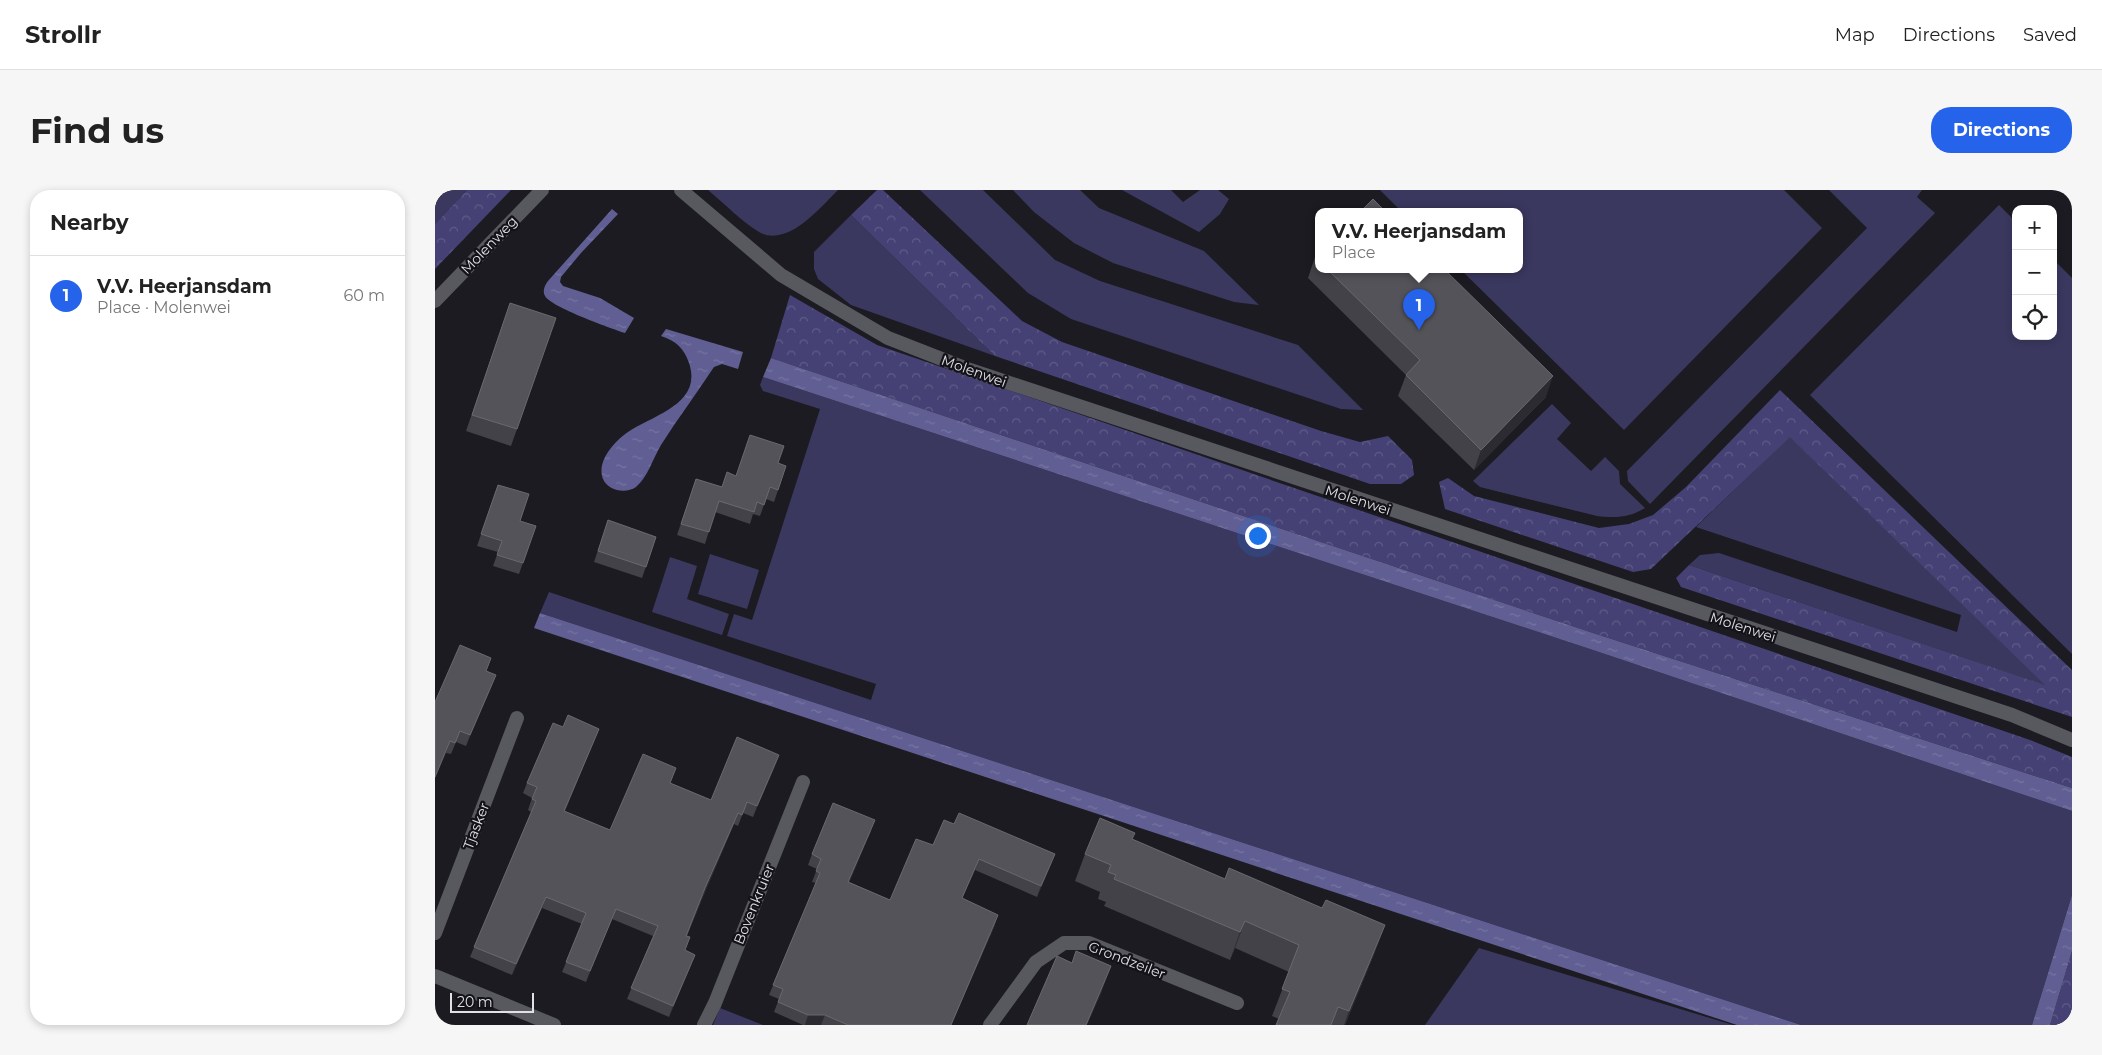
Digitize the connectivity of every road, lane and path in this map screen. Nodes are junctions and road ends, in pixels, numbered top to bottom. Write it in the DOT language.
graph roads {
  1 [pos="543,190"];
  2 [pos="681,190"];
  3 [pos="435,301"];
  4 [pos="517,718"];
  5 [pos="2072,740"];
  6 [pos="803,782"];
  7 [pos="435,933"];
  8 [pos="435,976"];
  9 [pos="1237,1003"];
  10 [pos="554,1025"];
  11 [pos="704,1025"];
  12 [pos="989,1025"];
  1 -- 3 [label="street, Molenweg"];
  2 -- 5 [label="street, Molenwei"];
  4 -- 7 [label="street, Tjasker"];
  6 -- 11 [label="street, Bovenkruier"];
  8 -- 10 [label="street"];
  9 -- 12 [label="street, Grondzeiler"];
}
